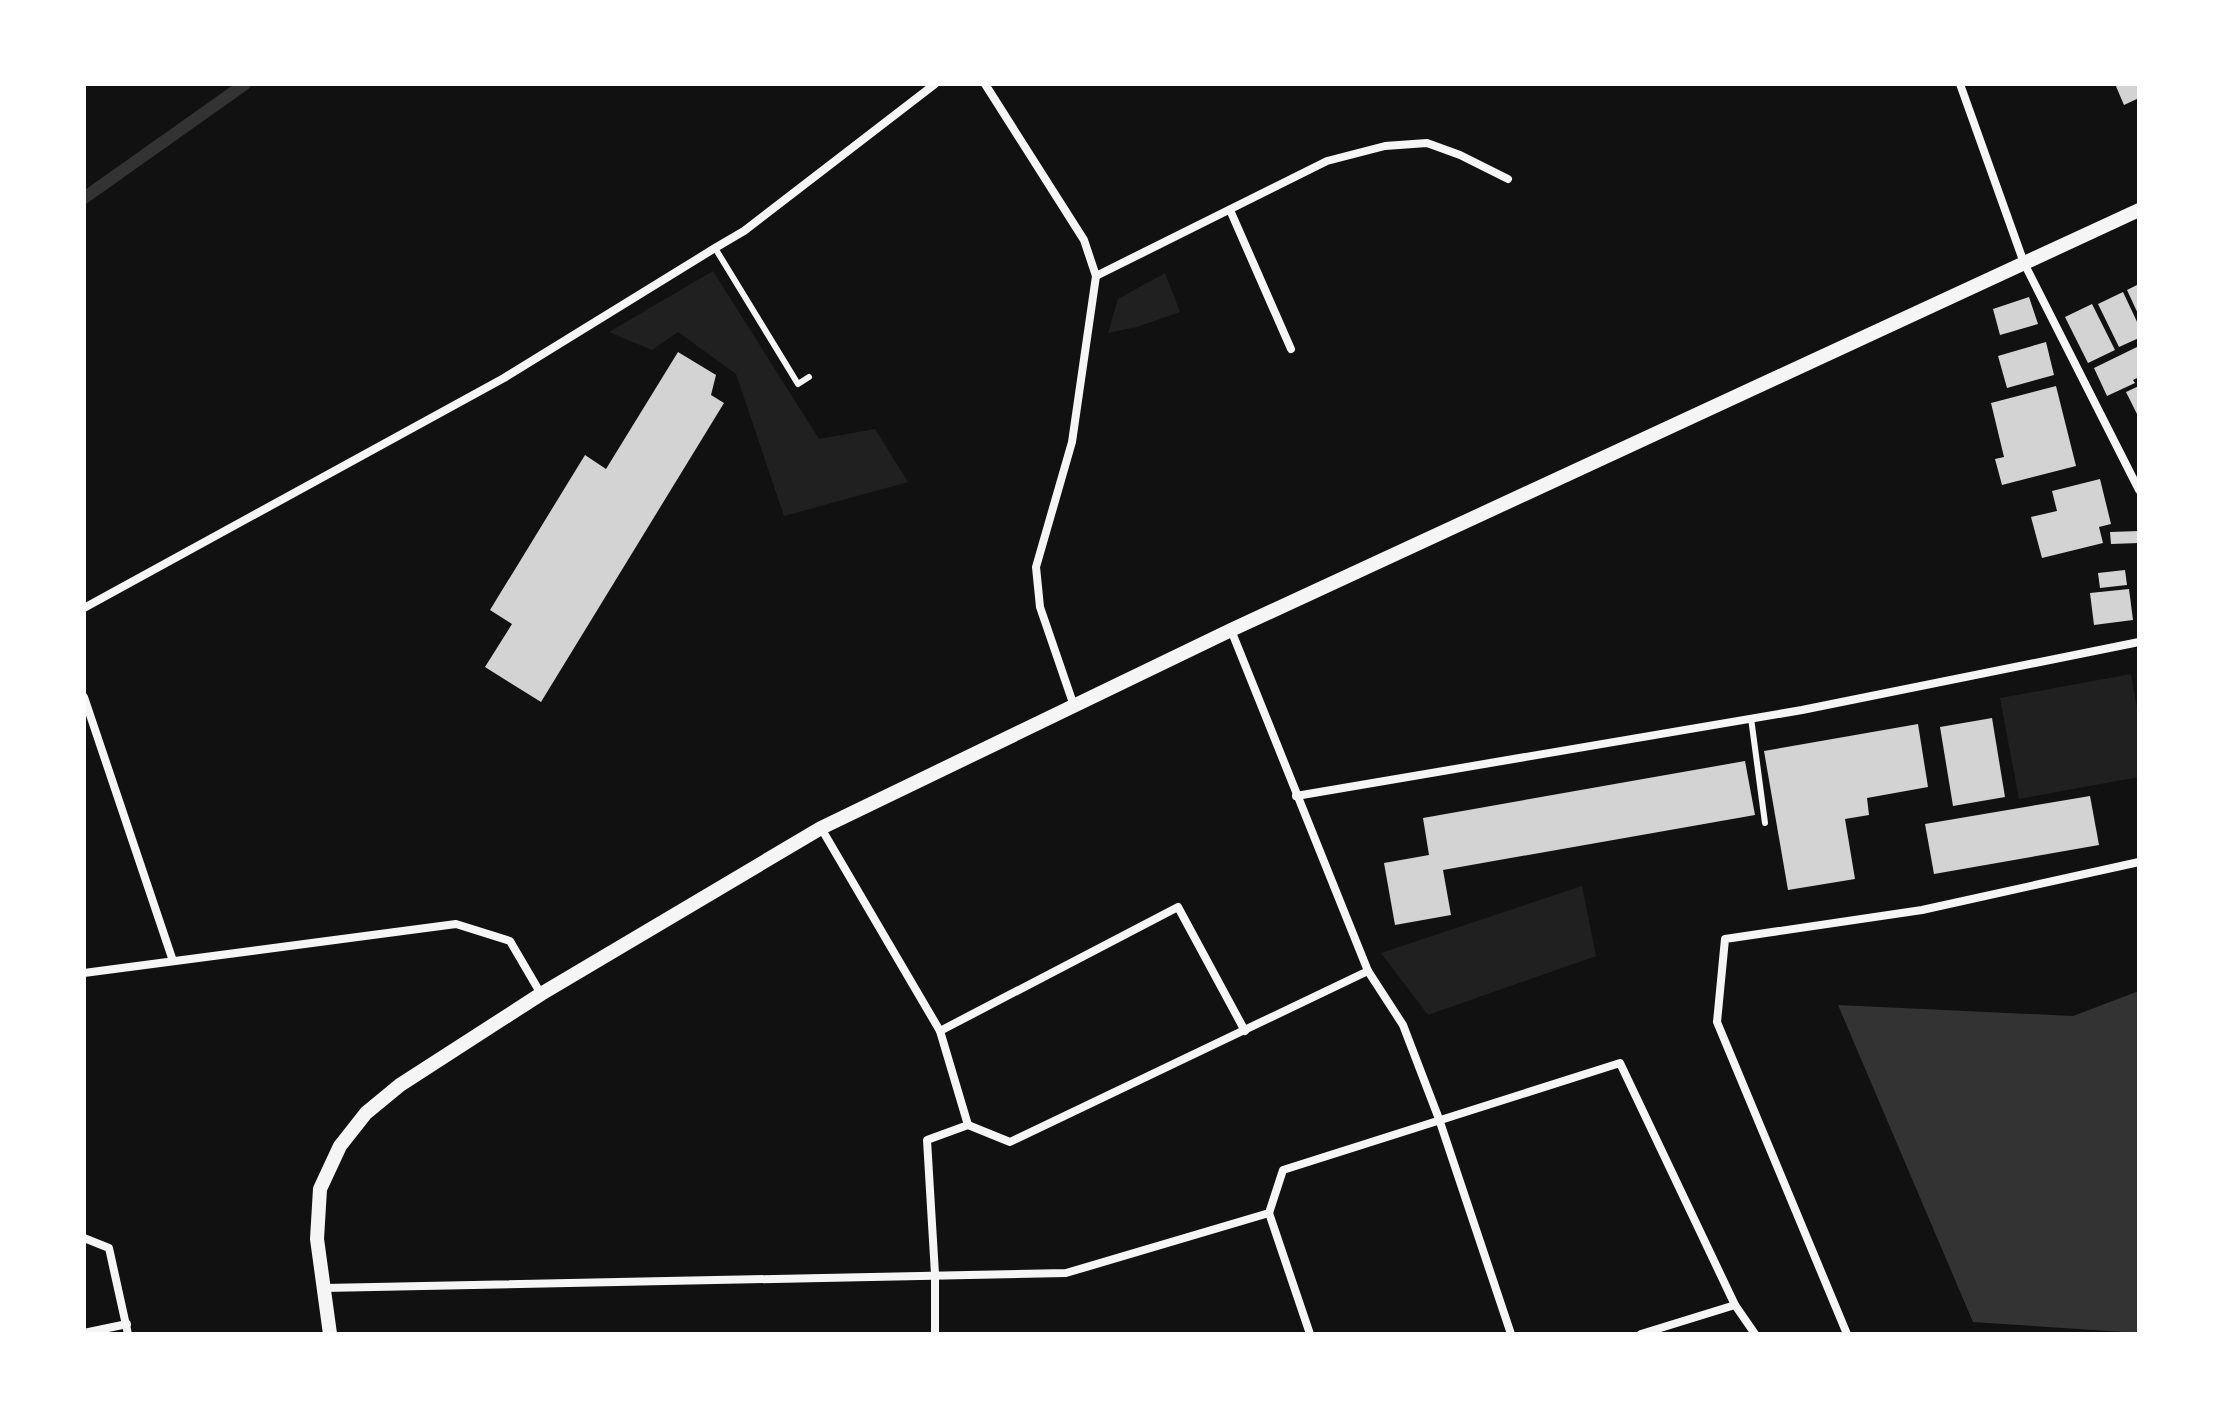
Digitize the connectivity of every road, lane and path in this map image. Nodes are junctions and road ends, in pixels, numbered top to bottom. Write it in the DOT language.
graph roads {
  1 [pos="935,84"];
  2 [pos="985,84"];
  3 [pos="1960,84"];
  4 [pos="1508,179"];
  5 [pos="1230,210"];
  6 [pos="2139,210"];
  7 [pos="715,248"];
  8 [pos="2024,263"];
  9 [pos="1096,276"];
  10 [pos="1291,349"];
  11 [pos="809,377"];
  12 [pos="2139,490"];
  13 [pos="84,608"];
  14 [pos="1231,630"];
  15 [pos="2139,642"];
  16 [pos="84,697"];
  17 [pos="1074,706"];
  18 [pos="1751,718"];
  19 [pos="1296,796"];
  20 [pos="1765,823"];
  21 [pos="821,828"];
  22 [pos="2139,862"];
  23 [pos="173,961"];
  24 [pos="1368,971"];
  25 [pos="84,973"];
  26 [pos="541,994"];
  27 [pos="940,1031"];
  28 [pos="1245,1031"];
  29 [pos="1439,1119"];
  30 [pos="968,1125"];
  31 [pos="1269,1213"];
  32 [pos="84,1238"];
  33 [pos="935,1274"];
  34 [pos="324,1288"];
  35 [pos="1735,1305"];
  36 [pos="127,1324"];
  37 [pos="84,1333"];
  38 [pos="128,1334"];
  39 [pos="330,1334"];
  40 [pos="935,1334"];
  41 [pos="1310,1334"];
  42 [pos="1511,1334"];
  43 [pos="1641,1334"];
  44 [pos="1755,1334"];
  45 [pos="1847,1334"];
  1 -- 7 [label="street"];
  2 -- 9 [label="street"];
  3 -- 8 [label="street"];
  4 -- 5 [label="street"];
  5 -- 9 [label="street"];
  5 -- 10 [label="street"];
  6 -- 8 [label="street"];
  7 -- 11 [label="lane"];
  7 -- 13 [label="street"];
  8 -- 12 [label="street"];
  8 -- 14 [label="street"];
  9 -- 17 [label="street"];
  14 -- 17 [label="street"];
  14 -- 19 [label="street"];
  15 -- 18 [label="street"];
  16 -- 23 [label="street"];
  17 -- 21 [label="street"];
  18 -- 19 [label="street"];
  18 -- 20 [label="lane"];
  19 -- 24 [label="street"];
  21 -- 26 [label="street"];
  21 -- 27 [label="street"];
  22 -- 45 [label="street"];
  23 -- 25 [label="street"];
  23 -- 26 [label="street"];
  24 -- 28 [label="street"];
  24 -- 29 [label="street"];
  26 -- 34 [label="street"];
  27 -- 28 [label="street"];
  27 -- 30 [label="street"];
  28 -- 30 [label="street"];
  29 -- 31 [label="street"];
  29 -- 35 [label="street"];
  29 -- 42 [label="street"];
  30 -- 33 [label="street"];
  31 -- 33 [label="street"];
  31 -- 41 [label="street"];
  32 -- 36 [label="street"];
  33 -- 34 [label="street"];
  33 -- 40 [label="street"];
  34 -- 39 [label="street"];
  35 -- 43 [label="street"];
  35 -- 44 [label="street"];
  36 -- 37 [label="street"];
  36 -- 38 [label="street"];
}
